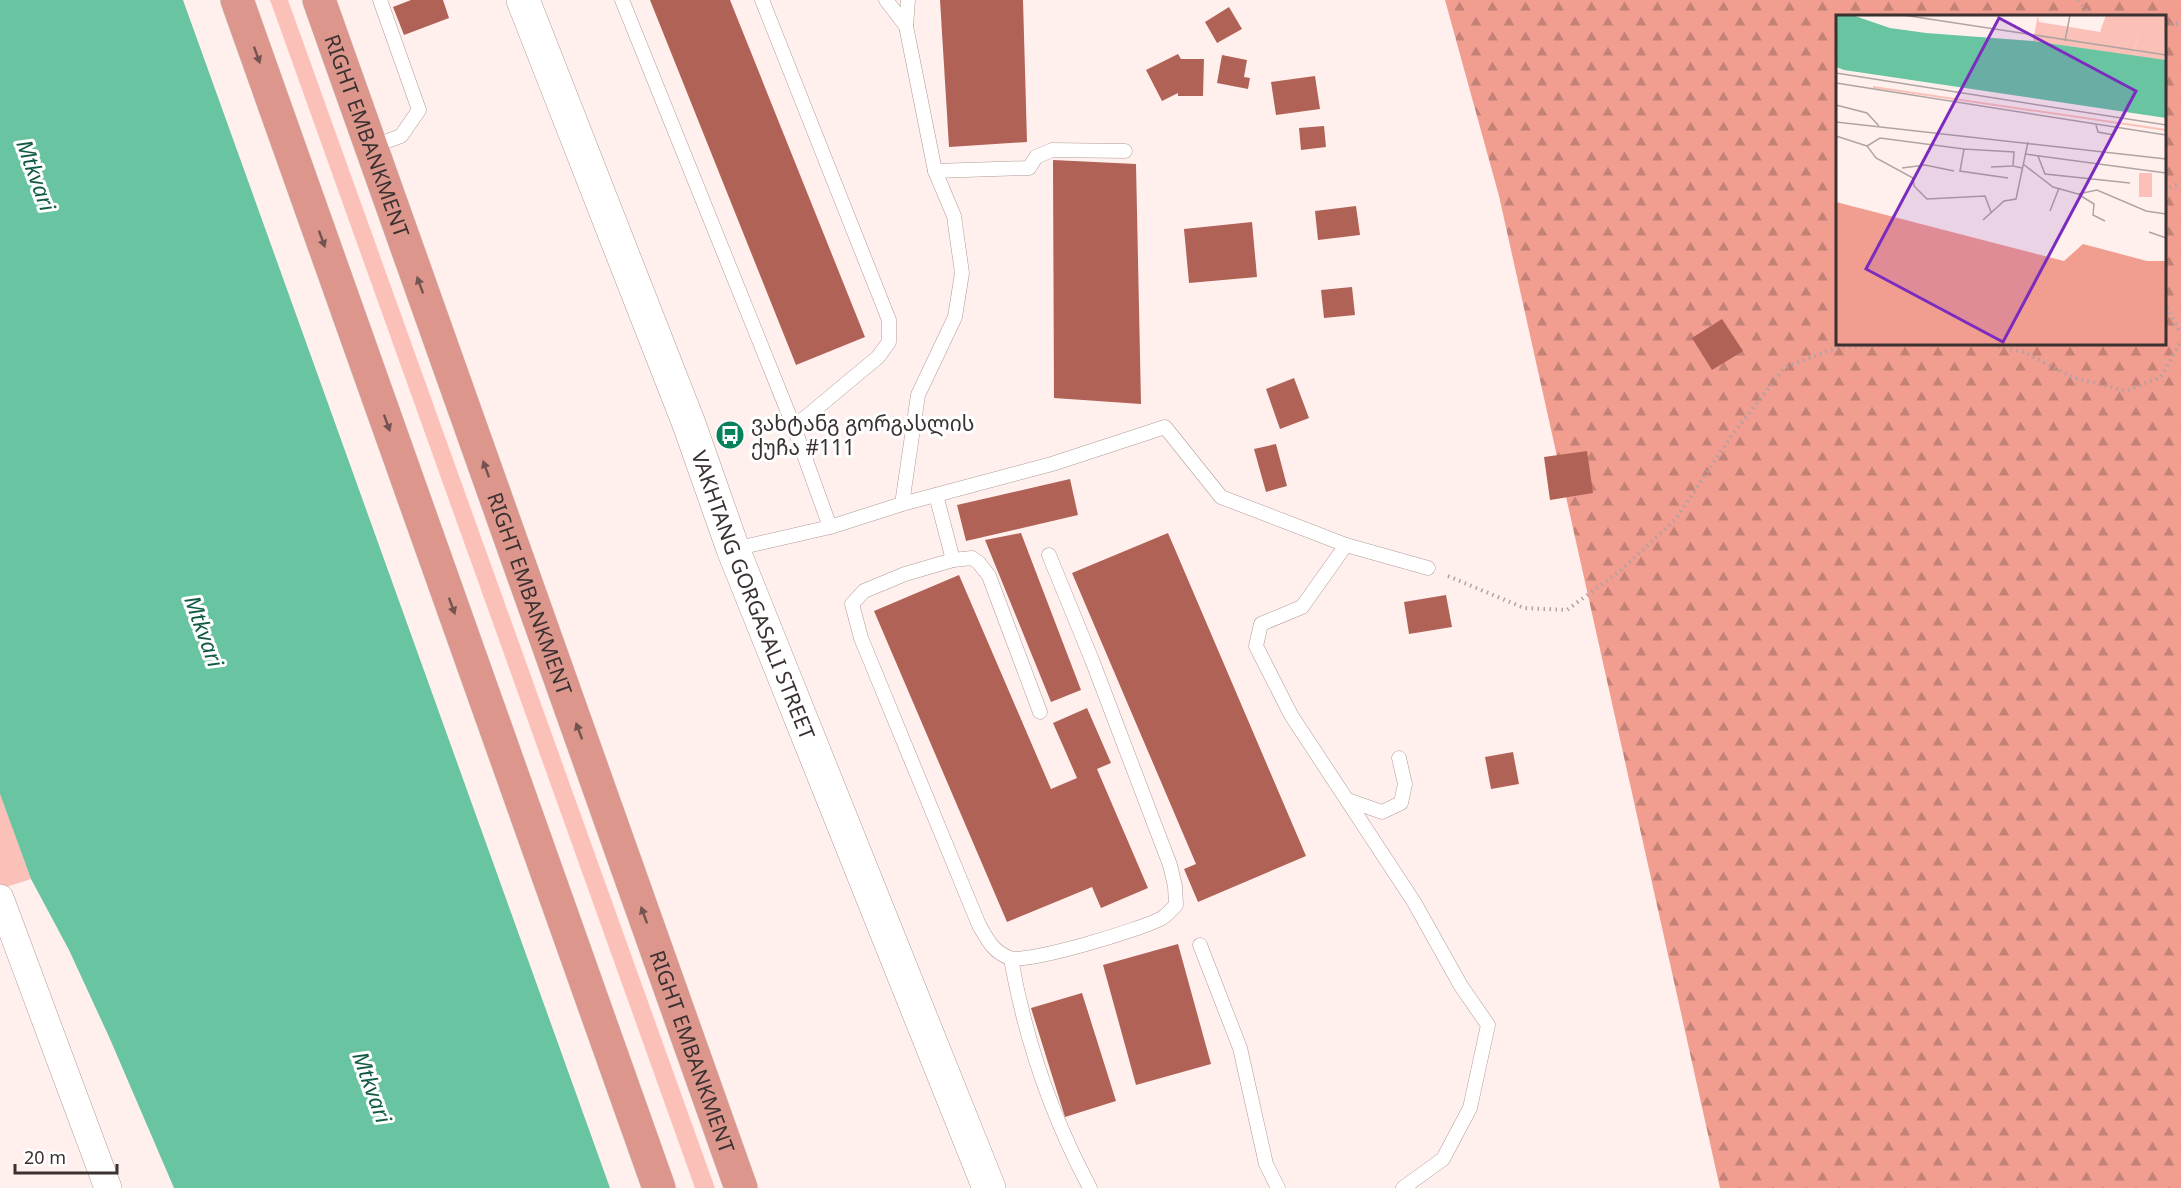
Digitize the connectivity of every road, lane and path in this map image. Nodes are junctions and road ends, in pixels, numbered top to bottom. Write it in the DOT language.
graph roads {
  1 [pos="237,0"];
  2 [pos="319,0"];
  3 [pos="380,0"];
  4 [pos="523,0"];
  5 [pos="622,0"];
  6 [pos="762,0"];
  7 [pos="885,0"];
  8 [pos="908,0"];
  9 [pos="2078,0"];
  10 [pos="2090,15"];
  11 [pos="2181,23"];
  12 [pos="2166,25"];
  13 [pos="906,26"];
  14 [pos="371,147"];
  15 [pos="1125,151"];
  16 [pos="935,171"];
  17 [pos="2181,183"];
  18 [pos="2166,189"];
  19 [pos="2166,307"];
  20 [pos="2181,333"];
  21 [pos="2181,341"];
  22 [pos="1882,345"];
  23 [pos="1992,345"];
  24 [pos="794,428"];
  25 [pos="936,495"];
  26 [pos="902,504"];
  27 [pos="830,527"];
  28 [pos="1346,545"];
  29 [pos="733,549"];
  30 [pos="1049,555"];
  31 [pos="953,560"];
  32 [pos="1428,568"];
  33 [pos="1040,712"];
  34 [pos="1399,758"];
  35 [pos="1348,800"];
  36 [pos="0,898"];
  37 [pos="1200,945"];
  38 [pos="1011,959"];
  39 [pos="108,1188"];
  40 [pos="658,1188"];
  41 [pos="741,1188"];
  42 [pos="989,1188"];
  43 [pos="1090,1188"];
  44 [pos="1278,1188"];
  45 [pos="1402,1188"];
  1 -- 40 [label="highway, one-way"];
  2 -- 14 [label="highway, RIGHT EMBANKMENT"];
  3 -- 14 [label="lane"];
  4 -- 29 [label="street, VAKHTANG GORGASALI STREET"];
  5 -- 24 [label="lane"];
  6 -- 24 [label="lane"];
  7 -- 13 [label="lane"];
  8 -- 13 [label="lane"];
  9 -- 10 [label="path"];
  11 -- 12 [label="path"];
  13 -- 16 [label="lane"];
  41 -- 14 [label="highway, RIGHT EMBANKMENT, one-way"];
  15 -- 16 [label="lane"];
  16 -- 26 [label="lane"];
  17 -- 18 [label="path"];
  19 -- 20 [label="path"];
  21 -- 23 [label="path"];
  22 -- 32 [label="path"];
  24 -- 27 [label="lane"];
  25 -- 26 [label="lane"];
  25 -- 28 [label="lane"];
  25 -- 31 [label="lane"];
  26 -- 27 [label="lane"];
  27 -- 29 [label="lane"];
  28 -- 32 [label="lane"];
  28 -- 35 [label="lane"];
  29 -- 42 [label="street, VAKHTANG GORGASALI STREET"];
  30 -- 38 [label="lane"];
  31 -- 33 [label="lane"];
  31 -- 38 [label="lane"];
  34 -- 35 [label="lane"];
  35 -- 45 [label="lane"];
  36 -- 39 [label="street"];
  37 -- 44 [label="lane"];
  38 -- 43 [label="lane"];
}
